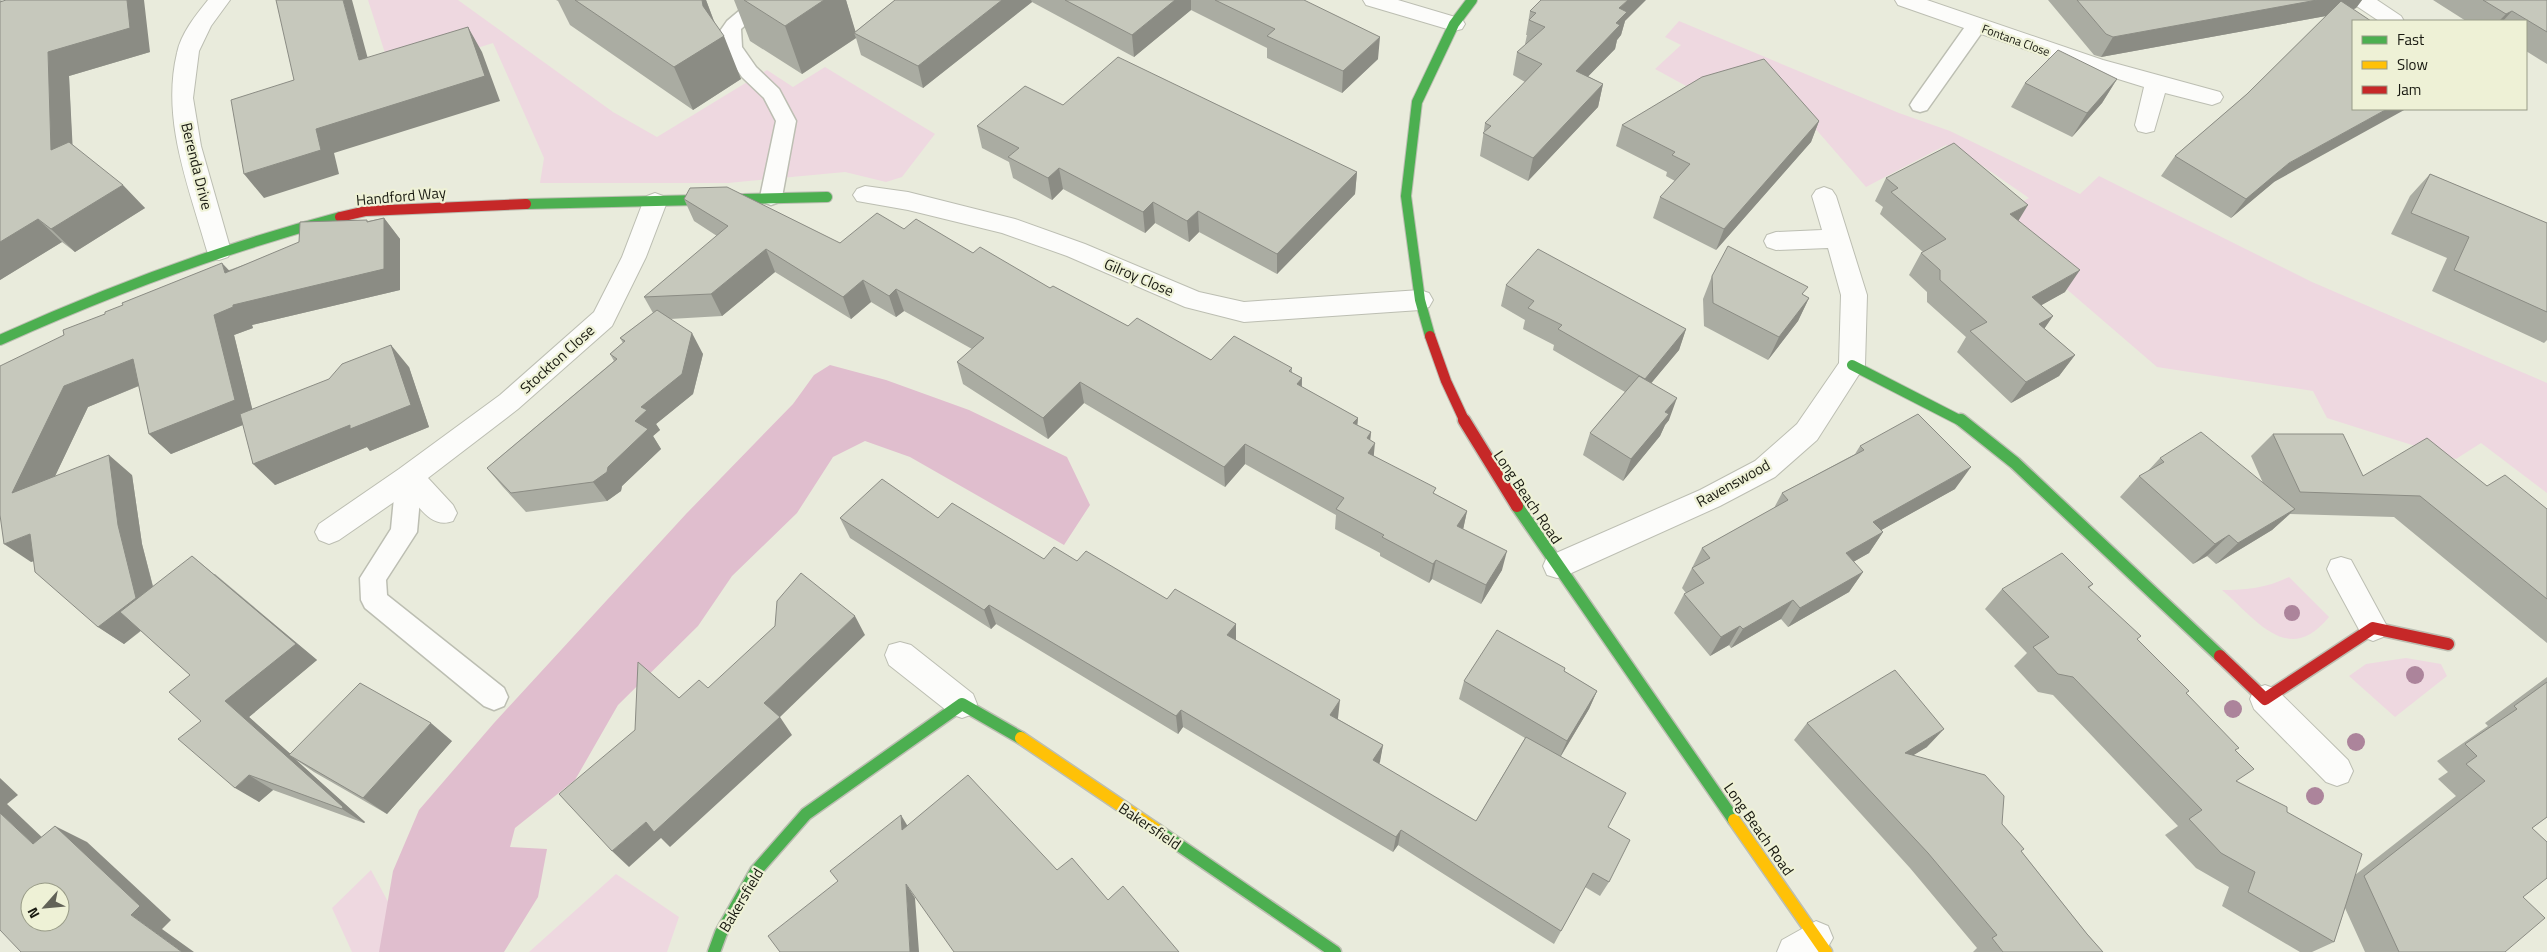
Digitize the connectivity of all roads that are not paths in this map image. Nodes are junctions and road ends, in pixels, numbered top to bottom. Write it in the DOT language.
graph roads {
  1 [pos="219,0"];
  2 [pos="764,0"];
  3 [pos="1374,0"];
  4 [pos="1472,0"];
  5 [pos="1906,0"];
  6 [pos="2375,3"];
  7 [pos="2392,20"];
  8 [pos="1454,24"];
  9 [pos="1976,26"];
  10 [pos="2156,84"];
  11 [pos="2212,97"];
  12 [pos="1920,105"];
  13 [pos="2146,125"];
  14 [pos="865,195"];
  15 [pos="1824,196"];
  16 [pos="771,197"];
  17 [pos="827,197"];
  18 [pos="655,202"];
  19 [pos="1836,239"];
  20 [pos="1776,241"];
  21 [pos="219,251"];
  22 [pos="1420,300"];
  23 [pos="0,340"];
  24 [pos="1852,366"];
  25 [pos="409,478"];
  26 [pos="444,513"];
  27 [pos="329,532"];
  28 [pos="1557,566"];
  29 [pos="2341,569"];
  30 [pos="2372,628"];
  31 [pos="2448,644"];
  32 [pos="900,656"];
  33 [pos="494,697"];
  34 [pos="2265,699"];
  35 [pos="962,704"];
  36 [pos="2337,771"];
  37 [pos="1812,947"];
  38 [pos="714,952"];
  39 [pos="1335,952"];
  1 -- 21 [label="street, Berenda Drive"];
  2 -- 16 [label="lane"];
  3 -- 8 [label="street"];
  4 -- 8 [label="street, Long Beach Road"];
  5 -- 9 [label="street, Fontana Close"];
  6 -- 7 [label="street"];
  8 -- 22 [label="street, Long Beach Road"];
  9 -- 10 [label="street, Fontana Close"];
  9 -- 12 [label="lane"];
  10 -- 11 [label="street, Fontana Close"];
  10 -- 13 [label="street"];
  14 -- 22 [label="street, Gilroy Close"];
  15 -- 19 [label="street"];
  16 -- 17 [label="street, Handford Way"];
  16 -- 18 [label="street, Handford Way"];
  18 -- 21 [label="street, Handford Way"];
  18 -- 25 [label="street, Stockton Close"];
  19 -- 20 [label="street"];
  19 -- 24 [label="street"];
  21 -- 23 [label="street, Handford Way"];
  22 -- 28 [label="street, Long Beach Road"];
  24 -- 28 [label="street, Ravenswood"];
  24 -- 34 [label="street"];
  25 -- 26 [label="street"];
  25 -- 27 [label="street, Stockton Close"];
  25 -- 33 [label="lane"];
  28 -- 37 [label="street, Long Beach Road"];
  29 -- 30 [label="street"];
  30 -- 31 [label="street"];
  30 -- 34 [label="street"];
  32 -- 35 [label="street, Bakersfield"];
  34 -- 36 [label="street"];
  35 -- 38 [label="street, Bakersfield"];
  35 -- 39 [label="street, Bakersfield"];
}
